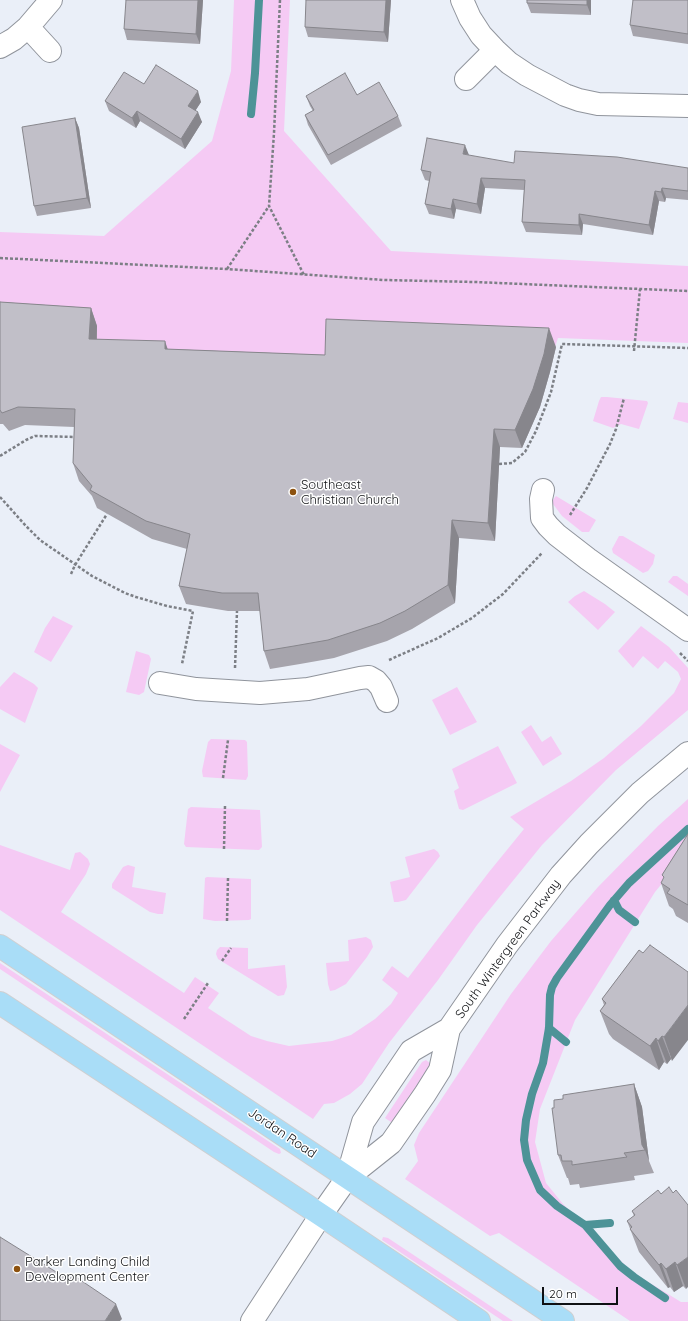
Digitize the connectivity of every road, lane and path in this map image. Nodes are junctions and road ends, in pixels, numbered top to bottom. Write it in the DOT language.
graph roads {
  1 [pos="51,0"];
  2 [pos="280,0"];
  3 [pos="462,0"];
  4 [pos="28,27"];
  5 [pos="0,47"];
  6 [pos="495,50"];
  7 [pos="50,51"];
  8 [pos="466,79"];
  9 [pos="688,106"];
  10 [pos="269,206"];
  11 [pos="0,258"];
  12 [pos="227,269"];
  13 [pos="304,275"];
  14 [pos="640,288"];
  15 [pos="688,291"];
  16 [pos="634,347"];
  17 [pos="688,348"];
  18 [pos="634,351"];
  19 [pos="624,398"];
  20 [pos="80,437"];
  21 [pos="0,456"];
  22 [pos="499,464"];
  23 [pos="543,490"];
  24 [pos="0,497"];
  25 [pos="107,514"];
  26 [pos="568,519"];
  27 [pos="547,557"];
  28 [pos="75,565"];
  29 [pos="71,574"];
  30 [pos="237,611"];
  31 [pos="688,630"];
  32 [pos="385,662"];
  33 [pos="181,672"];
  34 [pos="234,673"];
  35 [pos="160,683"];
  36 [pos="387,701"];
  37 [pos="228,740"];
  38 [pos="688,753"];
  39 [pos="223,778"];
  40 [pos="225,806"];
  41 [pos="224,849"];
  42 [pos="228,878"];
  43 [pos="227,921"];
  44 [pos="0,946"];
  45 [pos="231,948"];
  46 [pos="222,961"];
  47 [pos="208,983"];
  48 [pos="0,1003"];
  49 [pos="184,1019"];
  50 [pos="449,1029"];
  51 [pos="347,1178"];
  52 [pos="321,1215"];
  53 [pos="252,1321"];
  54 [pos="479,1321"];
  55 [pos="563,1321"];
  1 -- 4 [label="street"];
  2 -- 10 [label="path"];
  3 -- 6 [label="street"];
  4 -- 5 [label="street"];
  4 -- 7 [label="street"];
  6 -- 8 [label="street"];
  6 -- 9 [label="street"];
  10 -- 12 [label="path"];
  10 -- 13 [label="path"];
  11 -- 12 [label="path"];
  12 -- 13 [label="path"];
  13 -- 14 [label="path"];
  14 -- 15 [label="path"];
  14 -- 16 [label="path"];
  16 -- 17 [label="path"];
  16 -- 18 [label="path"];
  16 -- 22 [label="path"];
  19 -- 26 [label="path"];
  20 -- 21 [label="path"];
  23 -- 31 [label="street"];
  24 -- 28 [label="path"];
  25 -- 28 [label="path"];
  27 -- 32 [label="path"];
  28 -- 29 [label="path"];
  28 -- 33 [label="path"];
  30 -- 34 [label="path"];
  35 -- 36 [label="street"];
  37 -- 39 [label="path"];
  38 -- 50 [label="street, South Wintergreen Parkway"];
  40 -- 41 [label="path"];
  42 -- 43 [label="path"];
  44 -- 51 [label="main road, Jordan Road"];
  45 -- 46 [label="path"];
  47 -- 49 [label="path"];
  48 -- 52 [label="main road"];
  50 -- 51 [label="street, South Wintergreen Parkway"];
  50 -- 51 [label="street, South Wintergreen Parkway"];
  51 -- 52 [label="street, South Wintergreen Parkway"];
  51 -- 55 [label="main road, Jordan Road"];
  52 -- 53 [label="street, South Wintergreen Parkway"];
  52 -- 54 [label="main road"];
}
